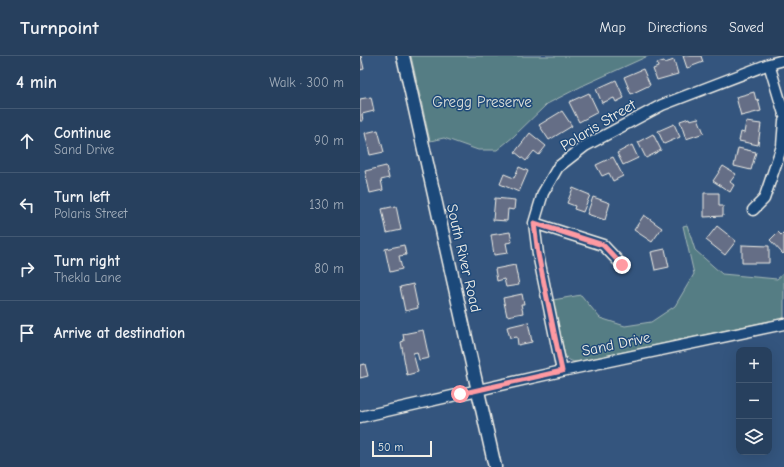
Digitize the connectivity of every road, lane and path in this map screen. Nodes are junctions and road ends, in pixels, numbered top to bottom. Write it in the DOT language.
graph roads {
  1 [pos="403,56"];
  2 [pos="784,60"];
  3 [pos="770,64"];
  4 [pos="784,114"];
  5 [pos="784,121"];
  6 [pos="753,210"];
  7 [pos="534,223"];
  8 [pos="622,265"];
  9 [pos="784,324"];
  10 [pos="562,371"];
  11 [pos="478,390"];
  12 [pos="360,416"];
  13 [pos="495,467"];
  1 -- 11 [label="street, South River Road"];
  2 -- 3 [label="street, Polaris Street"];
  3 -- 4 [label="street"];
  3 -- 7 [label="street, Polaris Street"];
  5 -- 6 [label="street"];
  7 -- 8 [label="street"];
  7 -- 10 [label="street, Polaris Street"];
  9 -- 10 [label="street, Sand Drive"];
  10 -- 11 [label="street, Sand Drive"];
  11 -- 12 [label="street, Sand Drive"];
  11 -- 13 [label="street, South River Road"];
}
